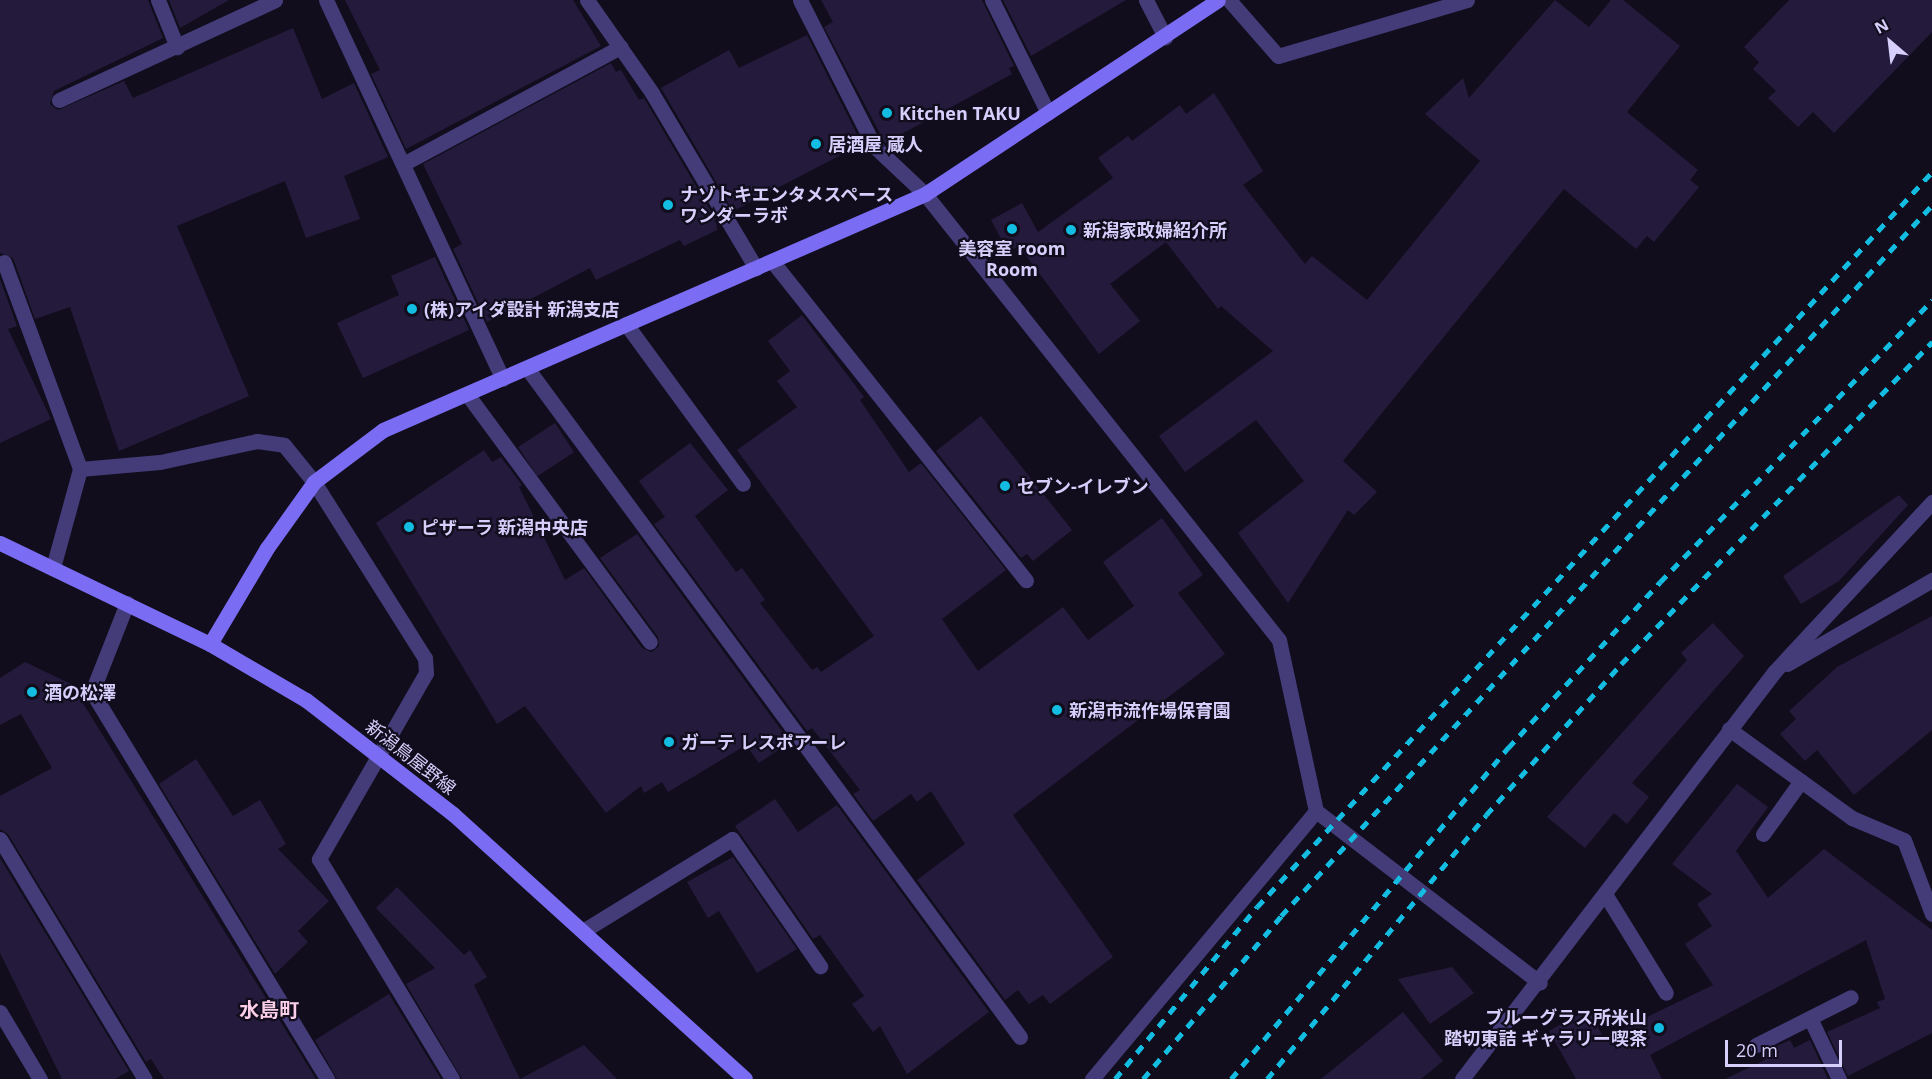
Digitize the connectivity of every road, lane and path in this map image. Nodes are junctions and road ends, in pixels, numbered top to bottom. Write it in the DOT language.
graph roads {
  1 [pos="158,0"];
  2 [pos="275,0"];
  3 [pos="327,0"];
  4 [pos="587,0"];
  5 [pos="800,0"];
  6 [pos="992,0"];
  7 [pos="1146,0"];
  8 [pos="1218,0"];
  9 [pos="1229,0"];
  10 [pos="1467,0"];
  11 [pos="1165,37"];
  12 [pos="177,47"];
  13 [pos="620,48"];
  14 [pos="59,100"];
  15 [pos="1048,113"];
  16 [pos="403,164"];
  17 [pos="925,194"];
  18 [pos="772,261"];
  19 [pos="4,262"];
  20 [pos="756,268"];
  21 [pos="626,324"];
  22 [pos="527,368"];
  23 [pos="503,379"];
  24 [pos="467,394"];
  25 [pos="80,469"];
  26 [pos="314,482"];
  27 [pos="743,484"];
  28 [pos="1932,502"];
  29 [pos="0,543"];
  30 [pos="53,568"];
  31 [pos="1026,580"];
  32 [pos="1932,580"];
  33 [pos="127,603"];
  34 [pos="650,642"];
  35 [pos="210,644"];
  36 [pos="1775,671"];
  37 [pos="1729,729"];
  38 [pos="377,755"];
  39 [pos="1801,781"];
  40 [pos="1316,811"];
  41 [pos="1763,834"];
  42 [pos="0,839"];
  43 [pos="1605,894"];
  44 [pos="1932,914"];
  45 [pos="583,931"];
  46 [pos="820,966"];
  47 [pos="1540,983"];
  48 [pos="1666,993"];
  49 [pos="1851,997"];
  50 [pos="0,1011"];
  51 [pos="1810,1018"];
  52 [pos="1020,1037"];
  53 [pos="1756,1045"];
  54 [pos="40,1079"];
  55 [pos="145,1079"];
  56 [pos="327,1079"];
  57 [pos="452,1079"];
  58 [pos="744,1079"];
  59 [pos="1092,1079"];
  60 [pos="1462,1079"];
  61 [pos="1839,1079"];
  1 -- 12 [label="street"];
  2 -- 12 [label="street"];
  3 -- 16 [label="street"];
  4 -- 13 [label="street"];
  5 -- 17 [label="street"];
  6 -- 15 [label="street"];
  7 -- 11 [label="street"];
  8 -- 11 [label="street"];
  9 -- 10 [label="street"];
  11 -- 15 [label="street"];
  12 -- 14 [label="street"];
  13 -- 16 [label="street"];
  13 -- 20 [label="street"];
  15 -- 17 [label="street"];
  16 -- 23 [label="street"];
  17 -- 18 [label="street"];
  17 -- 40 [label="street"];
  18 -- 20 [label="street"];
  18 -- 31 [label="street"];
  19 -- 25 [label="street"];
  20 -- 21 [label="street"];
  21 -- 22 [label="street"];
  21 -- 27 [label="street"];
  22 -- 23 [label="street"];
  22 -- 52 [label="street"];
  23 -- 24 [label="street"];
  24 -- 26 [label="street"];
  24 -- 34 [label="street"];
  25 -- 26 [label="street"];
  25 -- 30 [label="street"];
  26 -- 35 [label="street"];
  26 -- 38 [label="street"];
  28 -- 36 [label="street"];
  29 -- 30 [label="street, 新潟鳥屋野線"];
  30 -- 33 [label="street, 新潟鳥屋野線"];
  32 -- 36 [label="street"];
  33 -- 35 [label="street, 新潟鳥屋野線"];
  33 -- 56 [label="street"];
  35 -- 38 [label="street, 新潟鳥屋野線"];
  36 -- 37 [label="street"];
  37 -- 39 [label="street"];
  37 -- 43 [label="street"];
  38 -- 45 [label="street, 新潟鳥屋野線"];
  38 -- 57 [label="street"];
  39 -- 41 [label="street"];
  39 -- 44 [label="street"];
  40 -- 47 [label="street"];
  40 -- 59 [label="street"];
  42 -- 55 [label="street"];
  43 -- 47 [label="street"];
  43 -- 48 [label="street"];
  45 -- 46 [label="street"];
  45 -- 58 [label="street, 新潟鳥屋野線"];
  47 -- 60 [label="street"];
  49 -- 51 [label="street"];
  50 -- 54 [label="street"];
  51 -- 53 [label="street"];
  51 -- 61 [label="street"];
}
